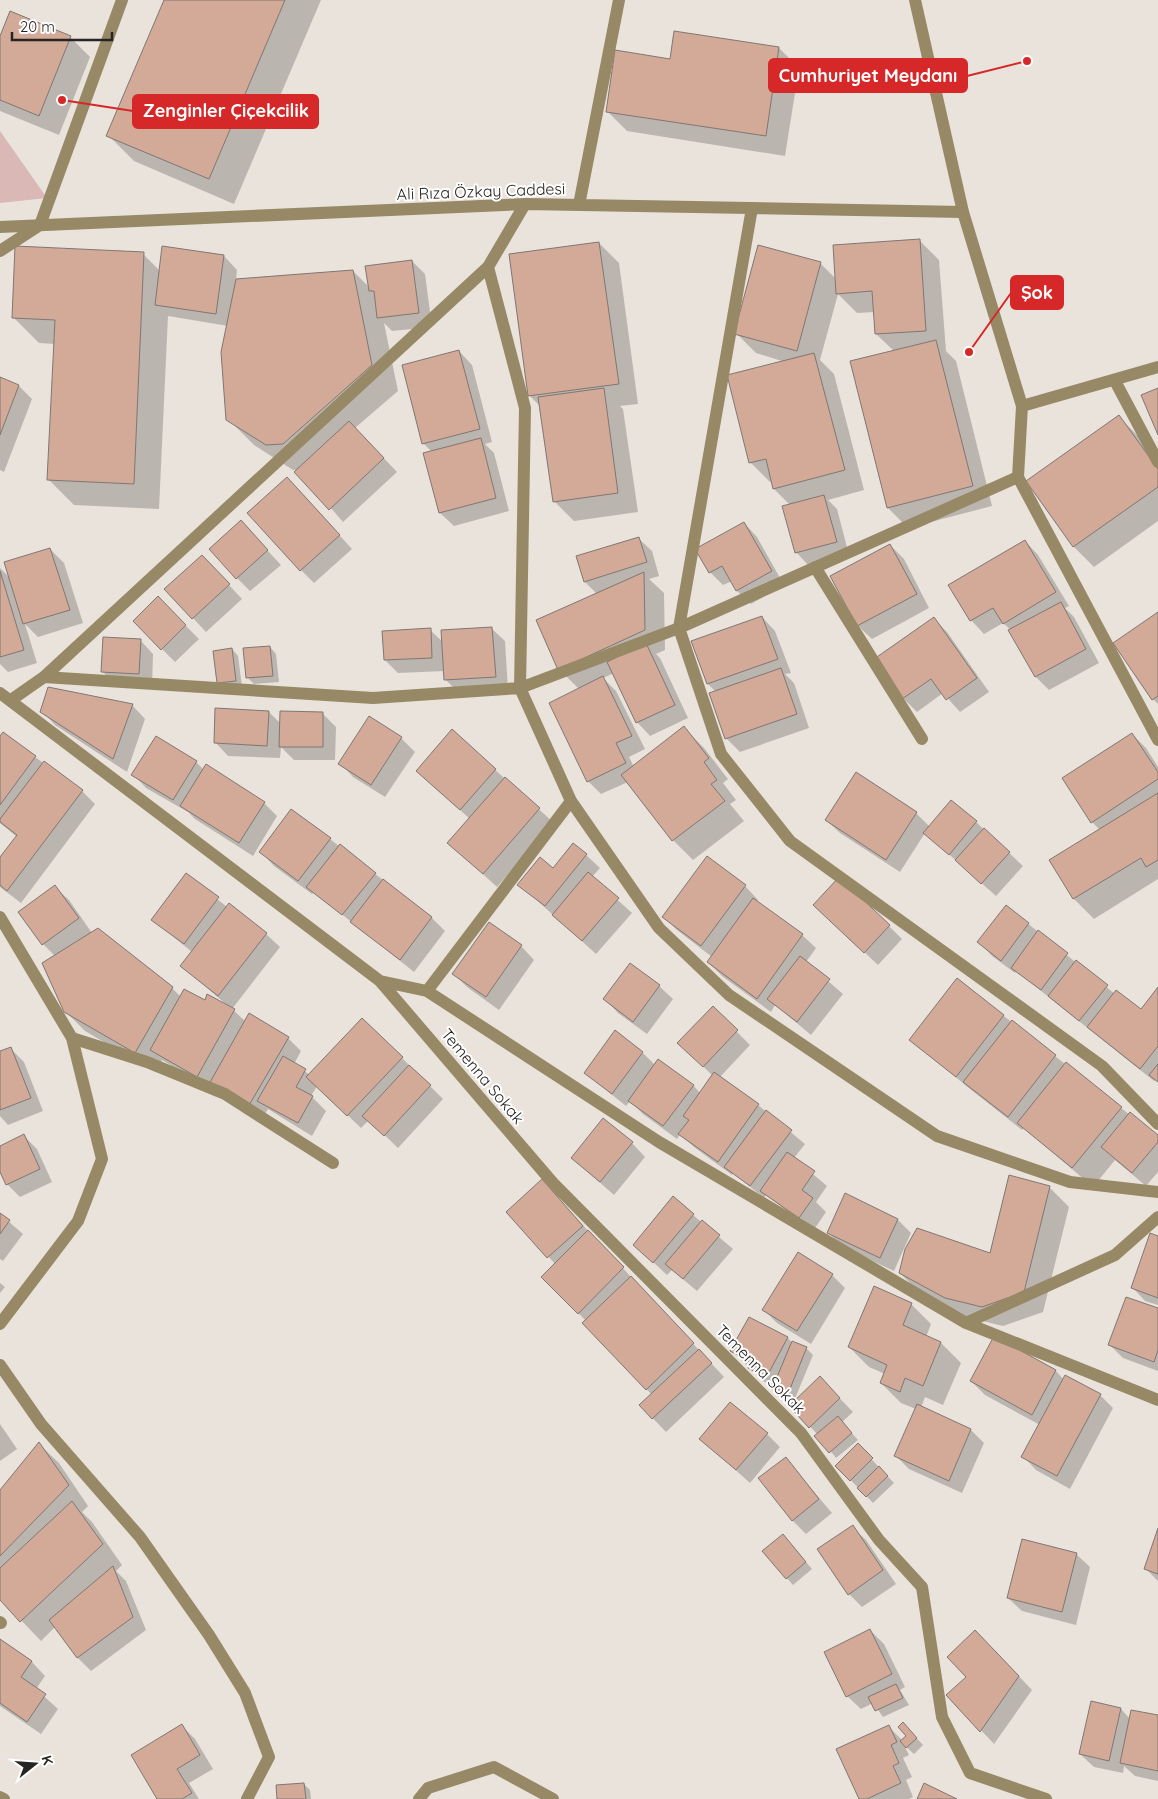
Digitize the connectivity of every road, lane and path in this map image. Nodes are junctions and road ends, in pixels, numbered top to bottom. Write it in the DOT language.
graph roads {
  1 [pos="122,0"];
  2 [pos="619,0"];
  3 [pos="915,0"];
  4 [pos="525,204"];
  5 [pos="579,205"];
  6 [pos="752,208"];
  7 [pos="963,212"];
  8 [pos="40,225"];
  9 [pos="0,227"];
  10 [pos="0,251"];
  11 [pos="488,267"];
  12 [pos="1158,367"];
  13 [pos="1115,381"];
  14 [pos="1022,406"];
  15 [pos="1158,462"];
  16 [pos="1018,477"];
  17 [pos="815,567"];
  18 [pos="679,628"];
  19 [pos="44,677"];
  20 [pos="520,688"];
  21 [pos="0,693"];
  22 [pos="11,700"];
  23 [pos="922,739"];
  24 [pos="1158,740"];
  25 [pos="571,801"];
  26 [pos="0,918"];
  27 [pos="380,981"];
  28 [pos="427,991"];
  29 [pos="72,1038"];
  30 [pos="1158,1124"];
  31 [pos="333,1163"];
  32 [pos="1158,1192"];
  33 [pos="1158,1217"];
  34 [pos="966,1323"];
  35 [pos="0,1324"];
  36 [pos="0,1365"];
  37 [pos="1158,1400"];
  38 [pos="0,1797"];
  39 [pos="4,1799"];
  40 [pos="247,1799"];
  41 [pos="419,1799"];
  42 [pos="553,1799"];
  43 [pos="1046,1799"];
  1 -- 8 [label="street"];
  2 -- 5 [label="street"];
  3 -- 7 [label="street"];
  4 -- 5 [label="street, Ali Rıza Özkay Caddesi"];
  4 -- 8 [label="street, Ali Rıza Özkay Caddesi"];
  4 -- 11 [label="street"];
  5 -- 6 [label="street, Ali Rıza Özkay Caddesi"];
  6 -- 7 [label="street, Ali Rıza Özkay Caddesi"];
  6 -- 18 [label="street"];
  7 -- 14 [label="street"];
  8 -- 9 [label="street, Ali Rıza Özkay Caddesi"];
  8 -- 10 [label="street"];
  11 -- 19 [label="street"];
  11 -- 20 [label="street"];
  12 -- 13 [label="street"];
  13 -- 14 [label="street"];
  13 -- 15 [label="street"];
  14 -- 16 [label="street"];
  16 -- 17 [label="street"];
  16 -- 24 [label="street"];
  17 -- 18 [label="street"];
  17 -- 23 [label="street"];
  18 -- 20 [label="street"];
  18 -- 30 [label="street"];
  19 -- 20 [label="street"];
  19 -- 22 [label="street"];
  20 -- 25 [label="street"];
  21 -- 22 [label="street"];
  22 -- 27 [label="street"];
  25 -- 28 [label="street"];
  25 -- 32 [label="street"];
  26 -- 29 [label="street"];
  27 -- 28 [label="street"];
  27 -- 43 [label="street, Temenna Sokak"];
  28 -- 34 [label="street"];
  29 -- 31 [label="street"];
  29 -- 35 [label="street"];
  33 -- 34 [label="street"];
  34 -- 37 [label="street"];
  36 -- 40 [label="street"];
  38 -- 39 [label="street"];
  41 -- 42 [label="street"];
}
